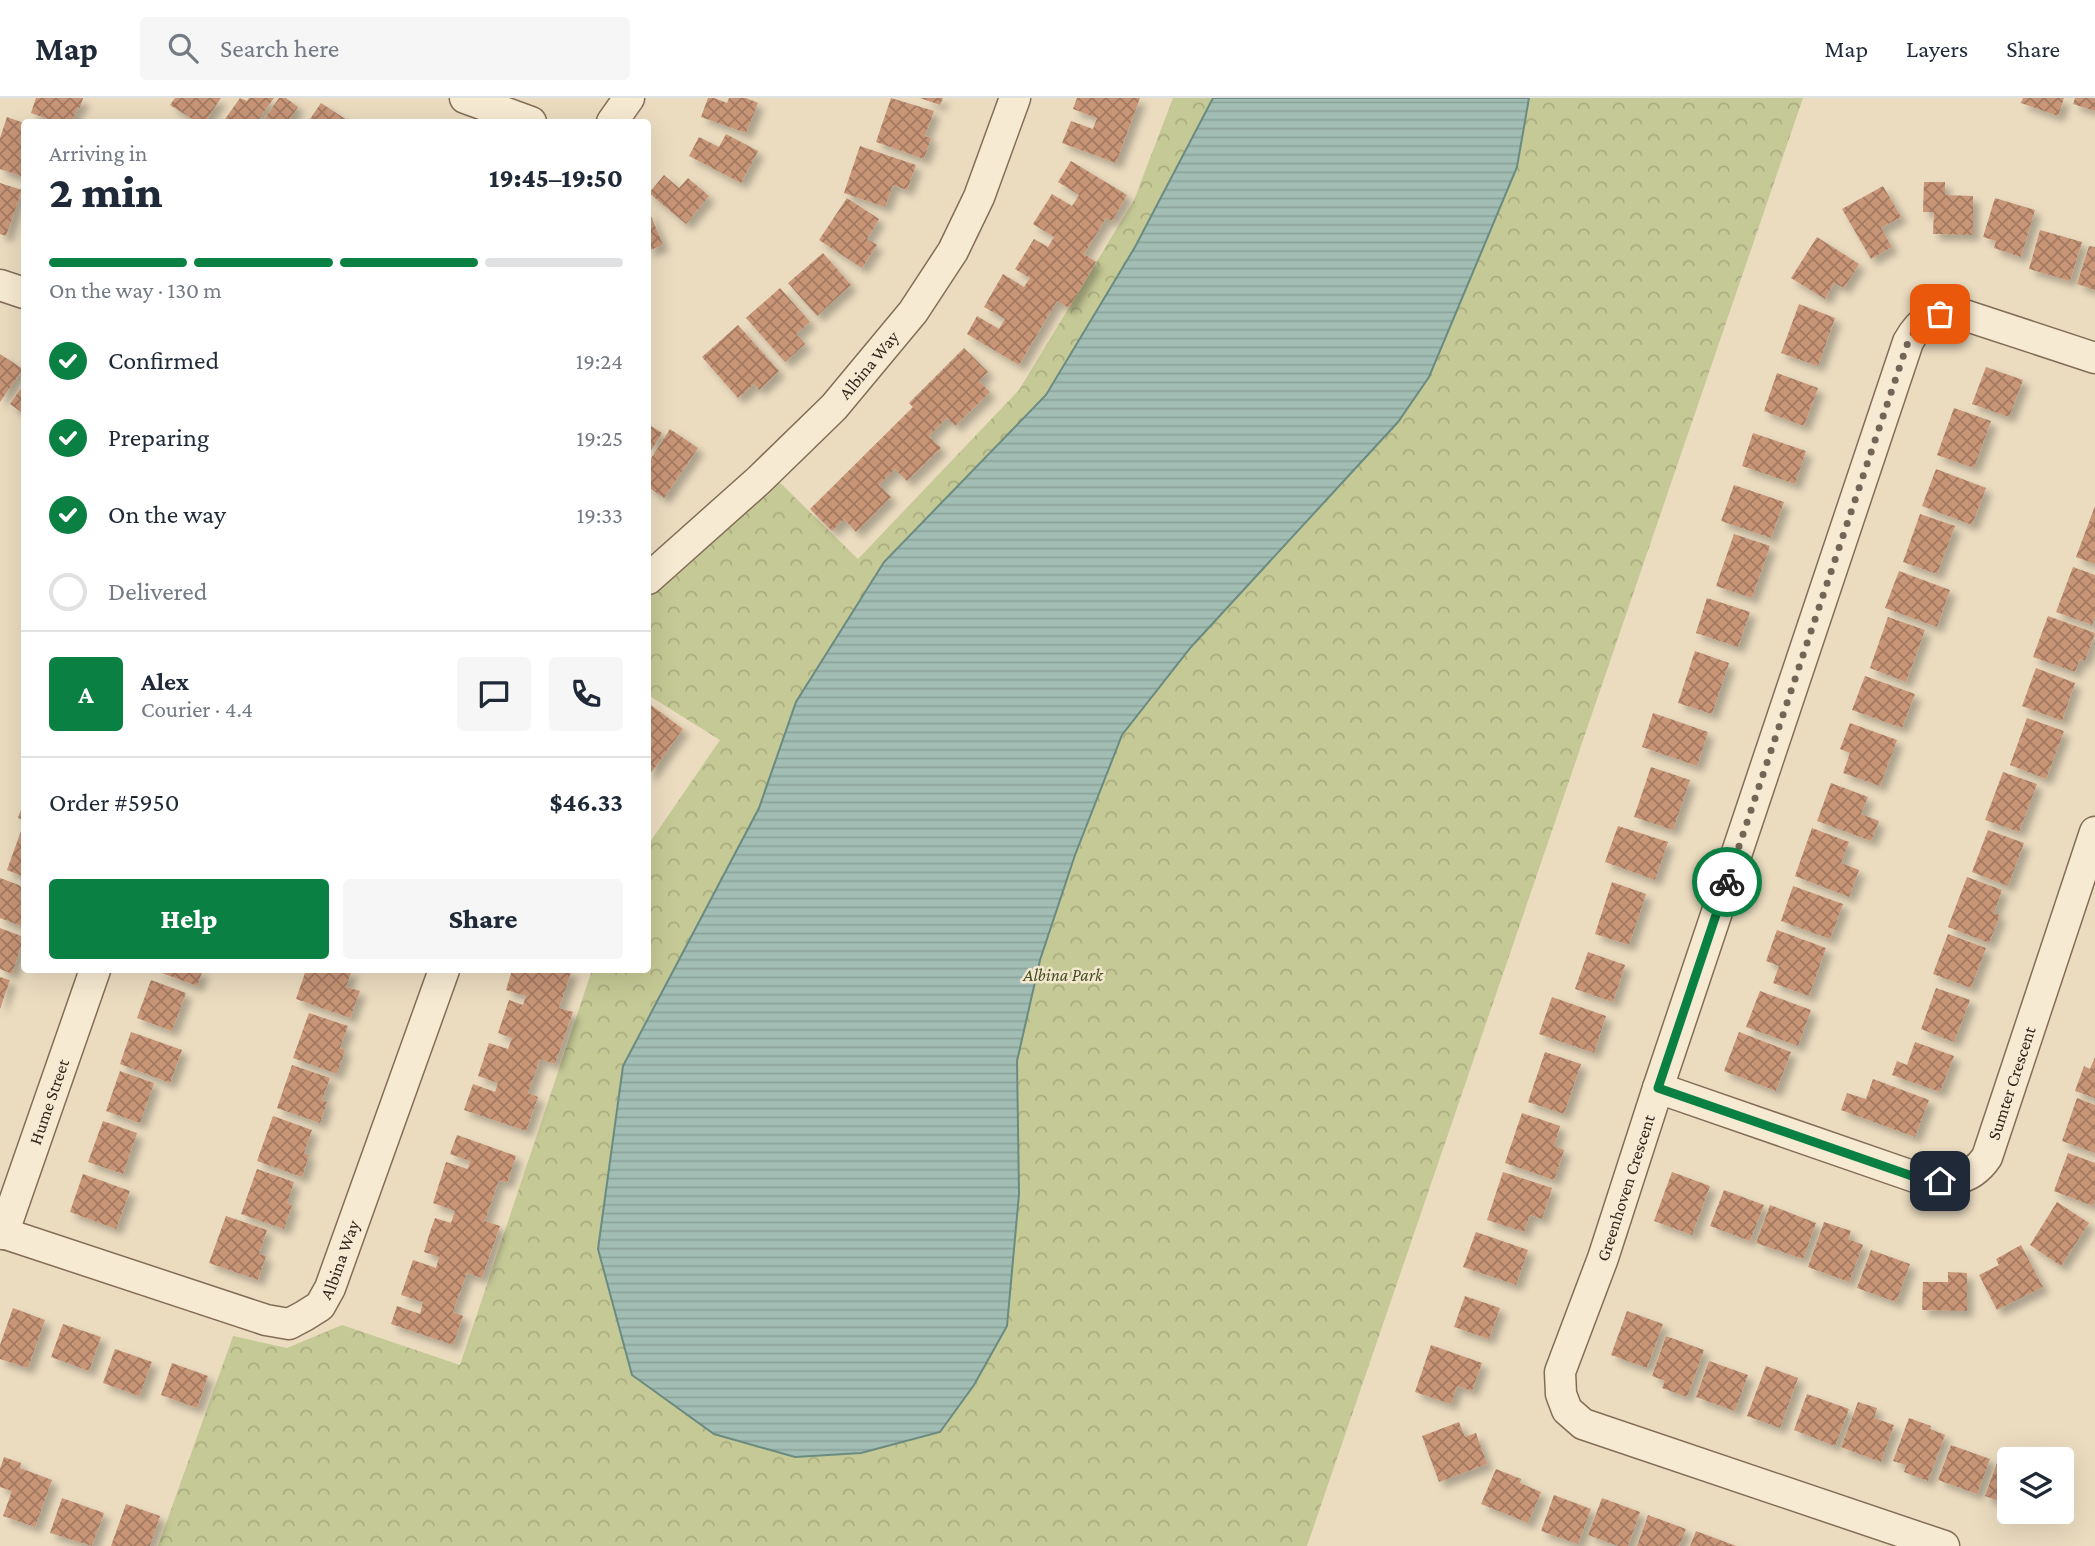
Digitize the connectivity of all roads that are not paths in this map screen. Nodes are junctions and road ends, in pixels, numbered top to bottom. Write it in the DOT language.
graph roads {
  1 [pos="465,98"];
  2 [pos="629,98"];
  3 [pos="1015,98"];
  4 [pos="523,119"];
  5 [pos="614,119"];
  6 [pos="0,285"];
  7 [pos="21,292"];
  8 [pos="2095,358"];
  9 [pos="651,574"];
  10 [pos="2095,832"];
  11 [pos="94,973"];
  12 [pos="443,973"];
  13 [pos="1658,1088"];
  14 [pos="2,1233"];
  15 [pos="1944,1546"];
  1 -- 4 [label="street"];
  2 -- 5 [label="street"];
  3 -- 9 [label="street, Albina Way"];
  6 -- 7 [label="street"];
  8 -- 13 [label="street, Greenhoven Crescent"];
  10 -- 13 [label="street, Sumter Crescent"];
  11 -- 14 [label="street, Hume Street"];
  12 -- 14 [label="street, Albina Way"];
  13 -- 15 [label="street, Greenhoven Crescent"];
}
